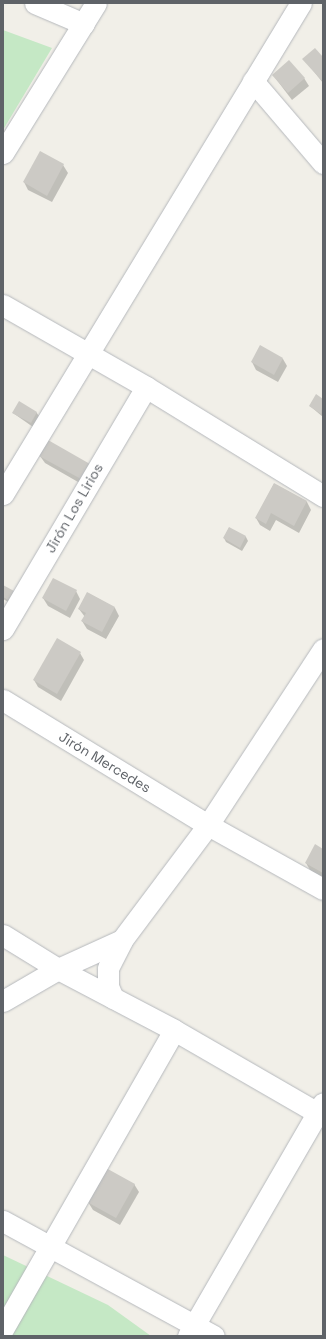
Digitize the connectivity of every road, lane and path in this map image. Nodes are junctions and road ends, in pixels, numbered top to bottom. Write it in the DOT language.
graph roads {
  1 [pos="35,3"];
  2 [pos="96,3"];
  3 [pos="301,3"];
  4 [pos="84,24"];
  5 [pos="253,81"];
  6 [pos="3,152"];
  7 [pos="323,163"];
  8 [pos="3,306"];
  9 [pos="88,354"];
  10 [pos="146,387"];
  11 [pos="3,494"];
  12 [pos="323,496"];
  13 [pos="3,629"];
  14 [pos="323,649"];
  15 [pos="3,700"];
  16 [pos="208,825"];
  17 [pos="323,889"];
  18 [pos="3,935"];
  19 [pos="122,940"];
  20 [pos="58,969"];
  21 [pos="113,998"];
  22 [pos="3,1001"];
  23 [pos="174,1030"];
  24 [pos="321,1111"];
  25 [pos="3,1221"];
  26 [pos="50,1245"];
  27 [pos="3,1329"];
  28 [pos="191,1331"];
  29 [pos="214,1336"];
  1 -- 4 [label="street"];
  2 -- 4 [label="street"];
  3 -- 5 [label="street"];
  4 -- 6 [label="street"];
  5 -- 7 [label="street"];
  5 -- 9 [label="street"];
  8 -- 9 [label="street"];
  9 -- 10 [label="street"];
  9 -- 11 [label="street"];
  10 -- 12 [label="street"];
  10 -- 13 [label="street, Jirón Los Lirios"];
  14 -- 16 [label="street"];
  15 -- 16 [label="street, Jirón Mercedes"];
  16 -- 17 [label="street, Jirón Mercedes"];
  16 -- 19 [label="street"];
  18 -- 20 [label="street"];
  19 -- 20 [label="street"];
  19 -- 21 [label="street"];
  20 -- 21 [label="street"];
  20 -- 22 [label="street"];
  21 -- 23 [label="street"];
  23 -- 24 [label="street"];
  23 -- 26 [label="street"];
  24 -- 28 [label="street"];
  25 -- 26 [label="street"];
  26 -- 27 [label="street"];
  26 -- 28 [label="street"];
  28 -- 29 [label="street"];
}
